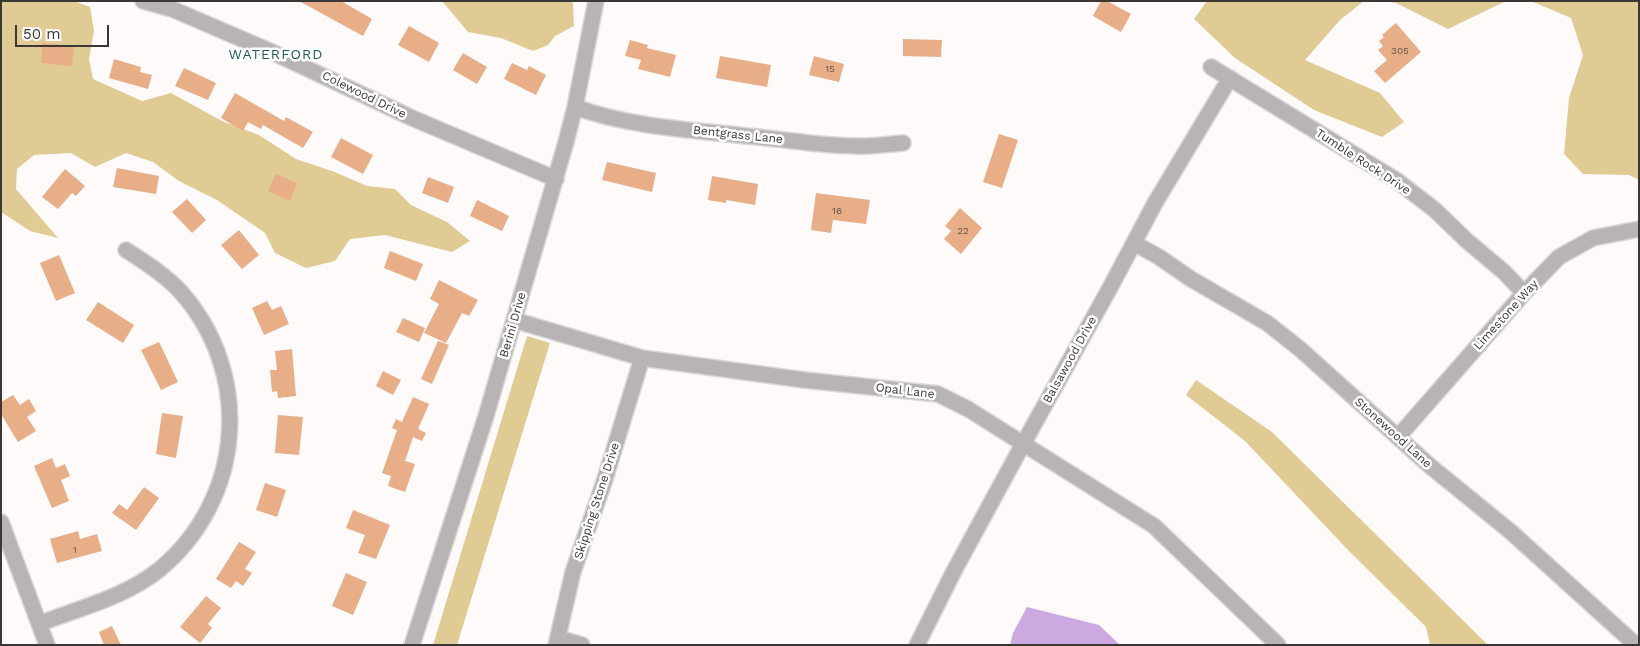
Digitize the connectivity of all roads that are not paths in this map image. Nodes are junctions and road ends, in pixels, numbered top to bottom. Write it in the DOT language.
graph roads {
  1 [pos="143,1"];
  2 [pos="596,1"];
  3 [pos="1211,67"];
  4 [pos="1230,78"];
  5 [pos="575,107"];
  6 [pos="903,143"];
  7 [pos="556,179"];
  8 [pos="1639,230"];
  9 [pos="1134,243"];
  10 [pos="126,250"];
  11 [pos="1524,293"];
  12 [pos="514,320"];
  13 [pos="642,358"];
  14 [pos="1398,437"];
  15 [pos="1024,444"];
  16 [pos="1,522"];
  17 [pos="39,624"];
  18 [pos="557,641"];
  19 [pos="47,645"];
  20 [pos="412,645"];
  21 [pos="582,645"];
  22 [pos="917,645"];
  23 [pos="1278,645"];
  24 [pos="1636,645"];
  1 -- 7 [label="street, Colewood Drive"];
  2 -- 5 [label="street, Berini Drive"];
  3 -- 4 [label="street, Tumble Rock Drive"];
  4 -- 9 [label="street, Balsawood Drive"];
  4 -- 11 [label="street, Tumble Rock Drive"];
  5 -- 6 [label="street, Bentgrass Lane"];
  5 -- 7 [label="street, Berini Drive"];
  7 -- 12 [label="street, Berini Drive"];
  8 -- 11 [label="street, Limestone Way"];
  9 -- 14 [label="street, Stonewood Lane"];
  9 -- 15 [label="street, Balsawood Drive"];
  10 -- 17 [label="street"];
  11 -- 14 [label="street, Limestone Way"];
  12 -- 13 [label="street, Opal Lane"];
  12 -- 20 [label="street, Berini Drive"];
  13 -- 15 [label="street, Opal Lane"];
  13 -- 18 [label="street, Skipping Stone Drive"];
  14 -- 24 [label="street, Stonewood Lane"];
  15 -- 22 [label="street, Balsawood Drive"];
  15 -- 23 [label="street, Opal Lane"];
  16 -- 17 [label="street"];
  17 -- 19 [label="street"];
  18 -- 21 [label="street"];
}
